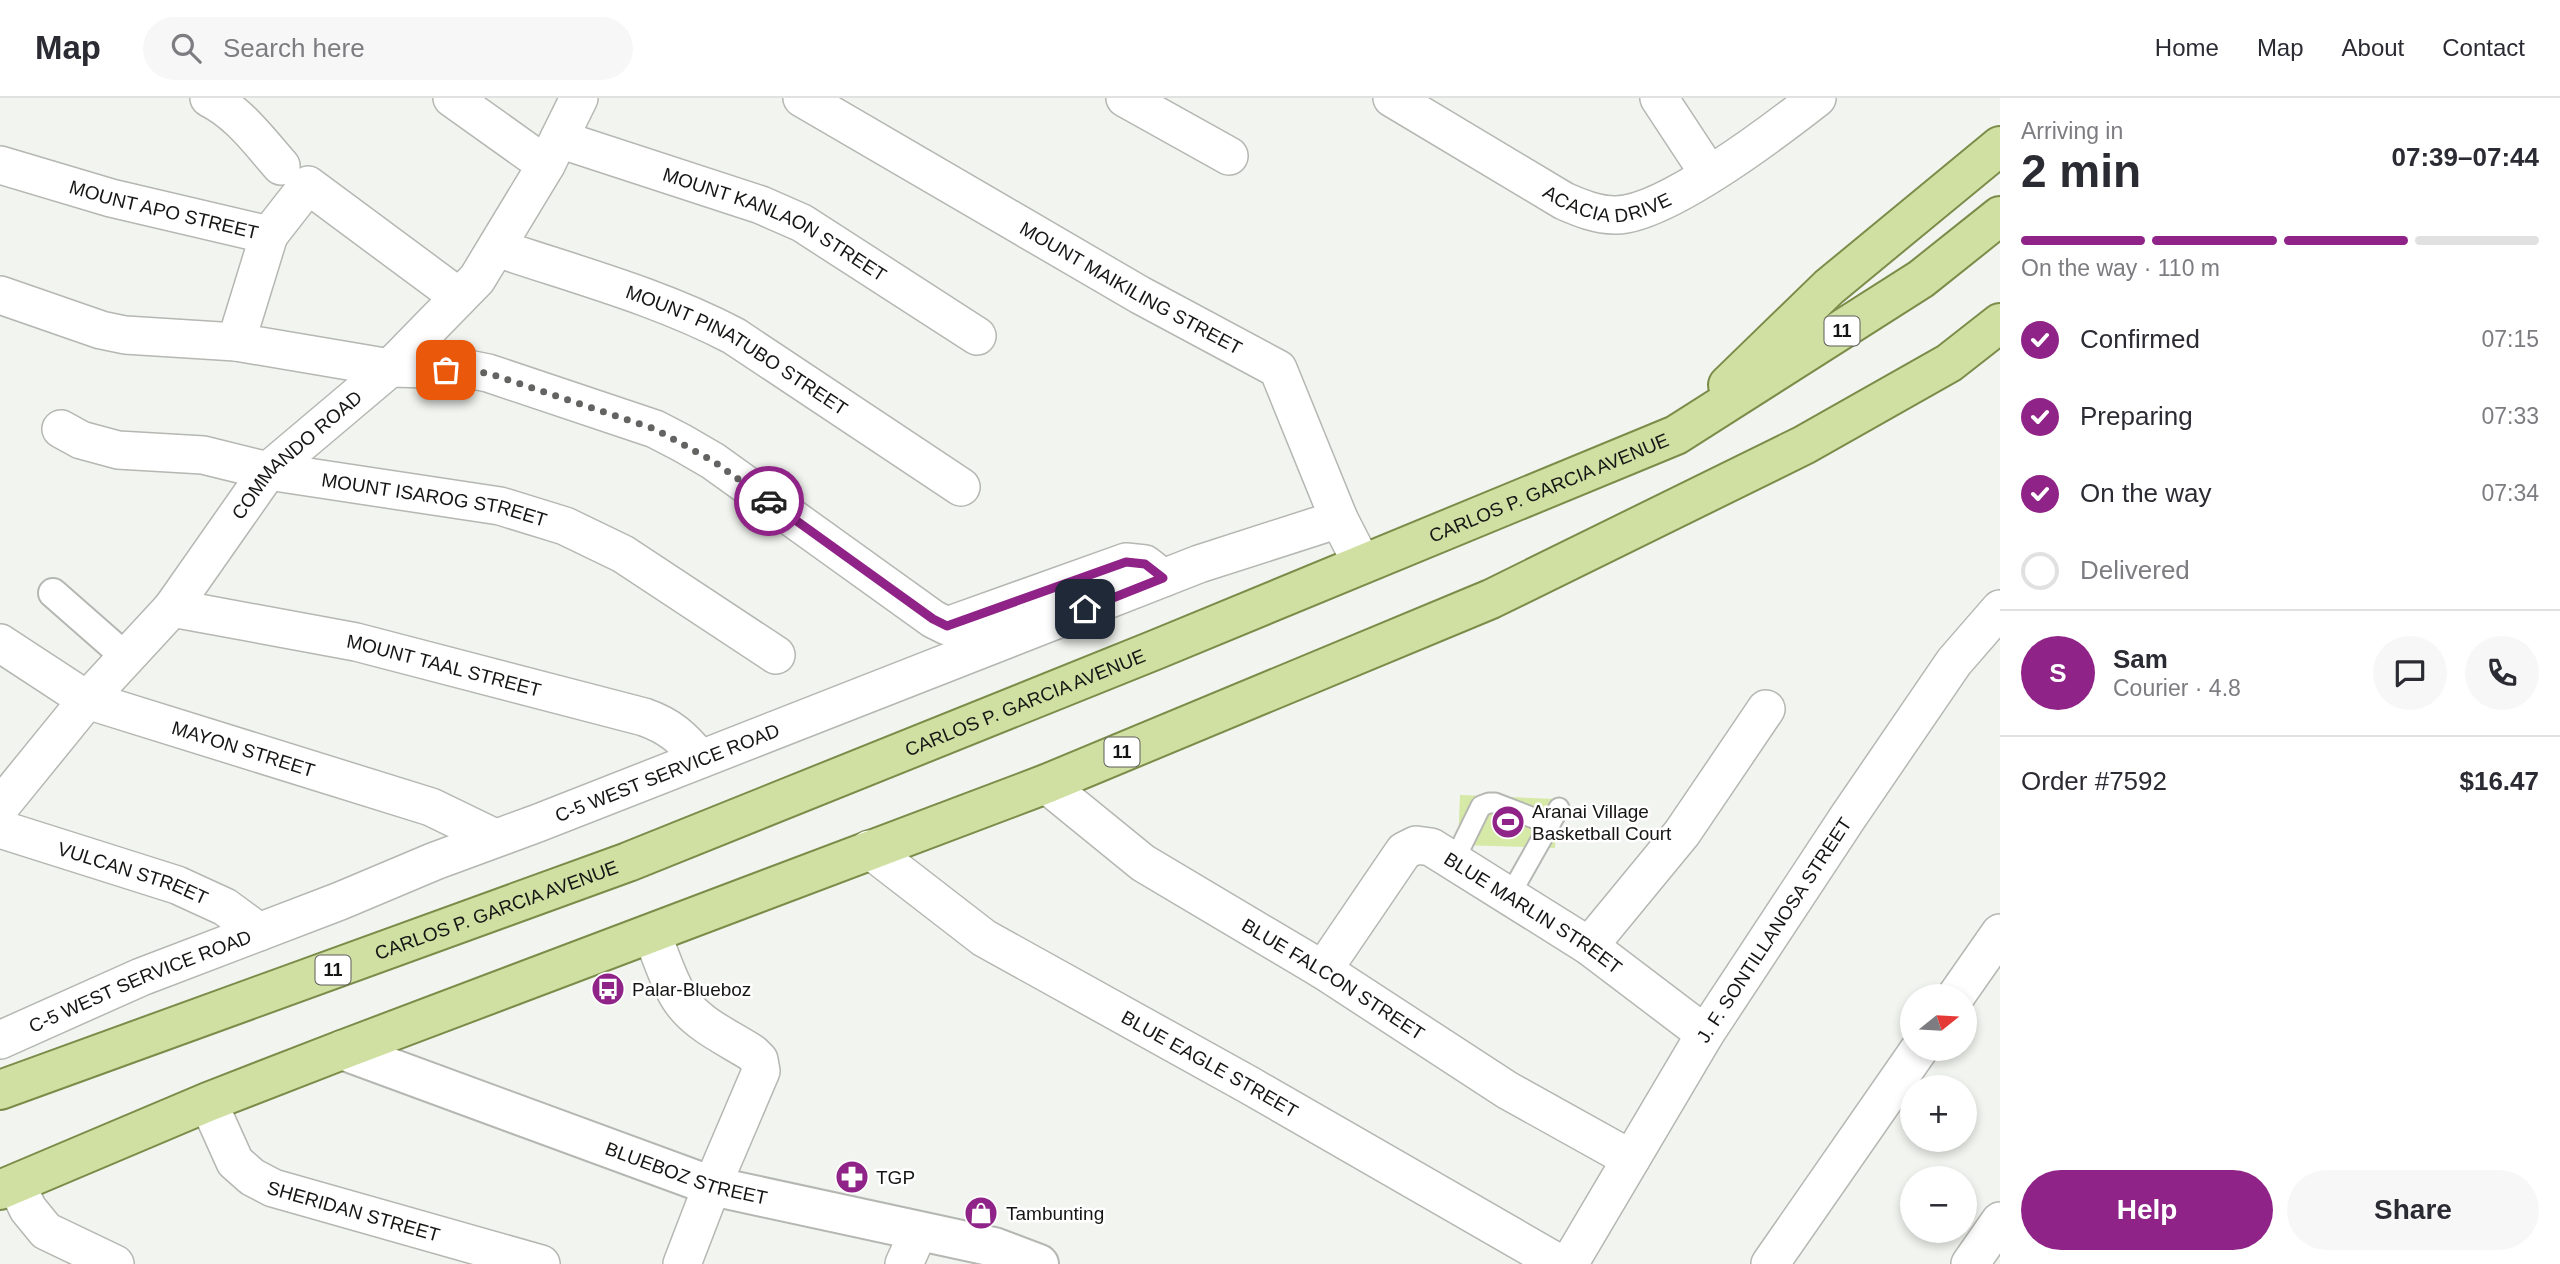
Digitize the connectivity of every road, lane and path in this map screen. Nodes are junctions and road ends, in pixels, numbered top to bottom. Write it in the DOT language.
graph roads {
  1 [pos="209,98"];
  2 [pos="452,98"];
  3 [pos="579,98"];
  4 [pos="802,98"];
  5 [pos="1125,98"];
  6 [pos="1392,98"];
  7 [pos="1660,98"];
  8 [pos="1817,98"];
  9 [pos="2000,146"];
  10 [pos="553,152"];
  11 [pos="1229,156"];
  12 [pos="0,165"];
  13 [pos="1709,174"];
  14 [pos="294,175"];
  15 [pos="2000,216"];
  16 [pos="269,235"];
  17 [pos="498,248"];
  18 [pos="0,295"];
  19 [pos="459,297"];
  20 [pos="2000,323"];
  21 [pos="977,336"];
  22 [pos="236,342"];
  23 [pos="390,369"];
  24 [pos="61,429"];
  25 [pos="1676,436"];
  26 [pos="268,471"];
  27 [pos="961,487"];
  28 [pos="1339,519"];
  29 [pos="1362,564"];
  30 [pos="1163,578"];
  31 [pos="53,593"];
  32 [pos="172,608"];
  33 [pos="2000,609"];
  34 [pos="0,643"];
  35 [pos="776,655"];
  36 [pos="127,659"];
  37 [pos="87,699"];
  38 [pos="1766,709"];
  39 [pos="700,759"];
  40 [pos="1046,784"];
  41 [pos="0,807"];
  42 [pos="0,829"];
  43 [pos="495,838"];
  44 [pos="869,849"];
  45 [pos="1454,861"];
  46 [pos="1510,895"];
  47 [pos="259,932"];
  48 [pos="2000,933"];
  49 [pos="652,934"];
  50 [pos="1589,946"];
  51 [pos="1323,970"];
  52 [pos="1964,984"];
  53 [pos="1705,1034"];
  54 [pos="0,1040"];
  55 [pos="342,1050"];
  56 [pos="1911,1061"];
  57 [pos="0,1090"];
  58 [pos="208,1102"];
  59 [pos="1631,1159"];
  60 [pos="712,1185"];
  61 [pos="8,1187"];
  62 [pos="2000,1221"];
  63 [pos="911,1247"];
  64 [pos="1037,1263"];
  65 [pos="115,1264"];
  66 [pos="541,1264"];
  67 [pos="682,1264"];
  68 [pos="1560,1264"];
  69 [pos="1569,1264"];
  70 [pos="1770,1264"];
  71 [pos="1970,1264"];
  1 -- 14 [label="street"];
  2 -- 10 [label="street, MOUNT KANLAON STREET"];
  3 -- 10 [label="street, COMMANDO ROAD"];
  4 -- 28 [label="street, MOUNT MAIKILING STREET"];
  5 -- 11 [label="street"];
  6 -- 13 [label="street, ACACIA DRIVE"];
  7 -- 13 [label="street"];
  8 -- 13 [label="street, ACACIA DRIVE"];
  9 -- 25 [label="main road"];
  10 -- 17 [label="street, COMMANDO ROAD"];
  10 -- 21 [label="street, MOUNT KANLAON STREET"];
  12 -- 16 [label="street, MOUNT APO STREET"];
  14 -- 16 [label="street, MOUNT APO STREET"];
  14 -- 19 [label="street"];
  15 -- 25 [label="main road, CARLOS P. GARCIA AVENUE / 11"];
  16 -- 22 [label="street"];
  17 -- 19 [label="street, COMMANDO ROAD"];
  17 -- 27 [label="street, MOUNT PINATUBO STREET"];
  18 -- 22 [label="street"];
  19 -- 23 [label="street, COMMANDO ROAD"];
  20 -- 40 [label="main road, 11"];
  22 -- 23 [label="street"];
  23 -- 26 [label="street, COMMANDO ROAD"];
  23 -- 30 [label="street"];
  24 -- 26 [label="street, MOUNT ISAROG STREET"];
  25 -- 29 [label="main road, CARLOS P. GARCIA AVENUE / 11"];
  26 -- 32 [label="street, COMMANDO ROAD"];
  26 -- 35 [label="street, MOUNT ISAROG STREET"];
  28 -- 29 [label="street, MOUNT MAIKILING STREET"];
  28 -- 30 [label="street, C-5 WEST SERVICE ROAD"];
  29 -- 57 [label="main road, CARLOS P. GARCIA AVENUE / 11"];
  30 -- 39 [label="street, C-5 WEST SERVICE ROAD"];
  31 -- 36 [label="street"];
  32 -- 36 [label="street, COMMANDO ROAD"];
  32 -- 39 [label="street, MOUNT TAAL STREET"];
  33 -- 53 [label="street, J. F. SONTILLANOSA STREET"];
  34 -- 37 [label="street, MAYON STREET"];
  36 -- 37 [label="street, COMMANDO ROAD"];
  37 -- 41 [label="street, COMMANDO ROAD"];
  37 -- 43 [label="street, MAYON STREET"];
  38 -- 50 [label="street"];
  39 -- 43 [label="street, C-5 WEST SERVICE ROAD"];
  40 -- 44 [label="main road, 11"];
  40 -- 51 [label="street, BLUE FALCON STREET"];
  42 -- 47 [label="street, VULCAN STREET"];
  43 -- 47 [label="street, C-5 WEST SERVICE ROAD"];
  44 -- 49 [label="main road, 11"];
  44 -- 68 [label="street, BLUE EAGLE STREET"];
  45 -- 46 [label="street, BLUE MARLIN STREET"];
  45 -- 46 [label="lane"];
  45 -- 51 [label="street, BLUE MARLIN STREET"];
  46 -- 50 [label="street, BLUE MARLIN STREET"];
  47 -- 54 [label="street, C-5 WEST SERVICE ROAD"];
  48 -- 52 [label="street"];
  49 -- 55 [label="main road, 11"];
  49 -- 60 [label="street"];
  50 -- 53 [label="street, BLUE MARLIN STREET"];
  51 -- 59 [label="street, BLUE FALCON STREET"];
  53 -- 59 [label="street, J. F. SONTILLANOSA STREET"];
  55 -- 58 [label="main road, 11"];
  55 -- 60 [label="street, BLUEBOZ STREET"];
  56 -- 70 [label="street"];
  58 -- 61 [label="main road, 11"];
  58 -- 66 [label="street, SHERIDAN STREET"];
  59 -- 69 [label="street, J. F. SONTILLANOSA STREET"];
  60 -- 63 [label="street, BLUEBOZ STREET"];
  60 -- 67 [label="street"];
  61 -- 65 [label="street"];
  62 -- 71 [label="street"];
  63 -- 64 [label="street, BLUEBOZ STREET"];
}
